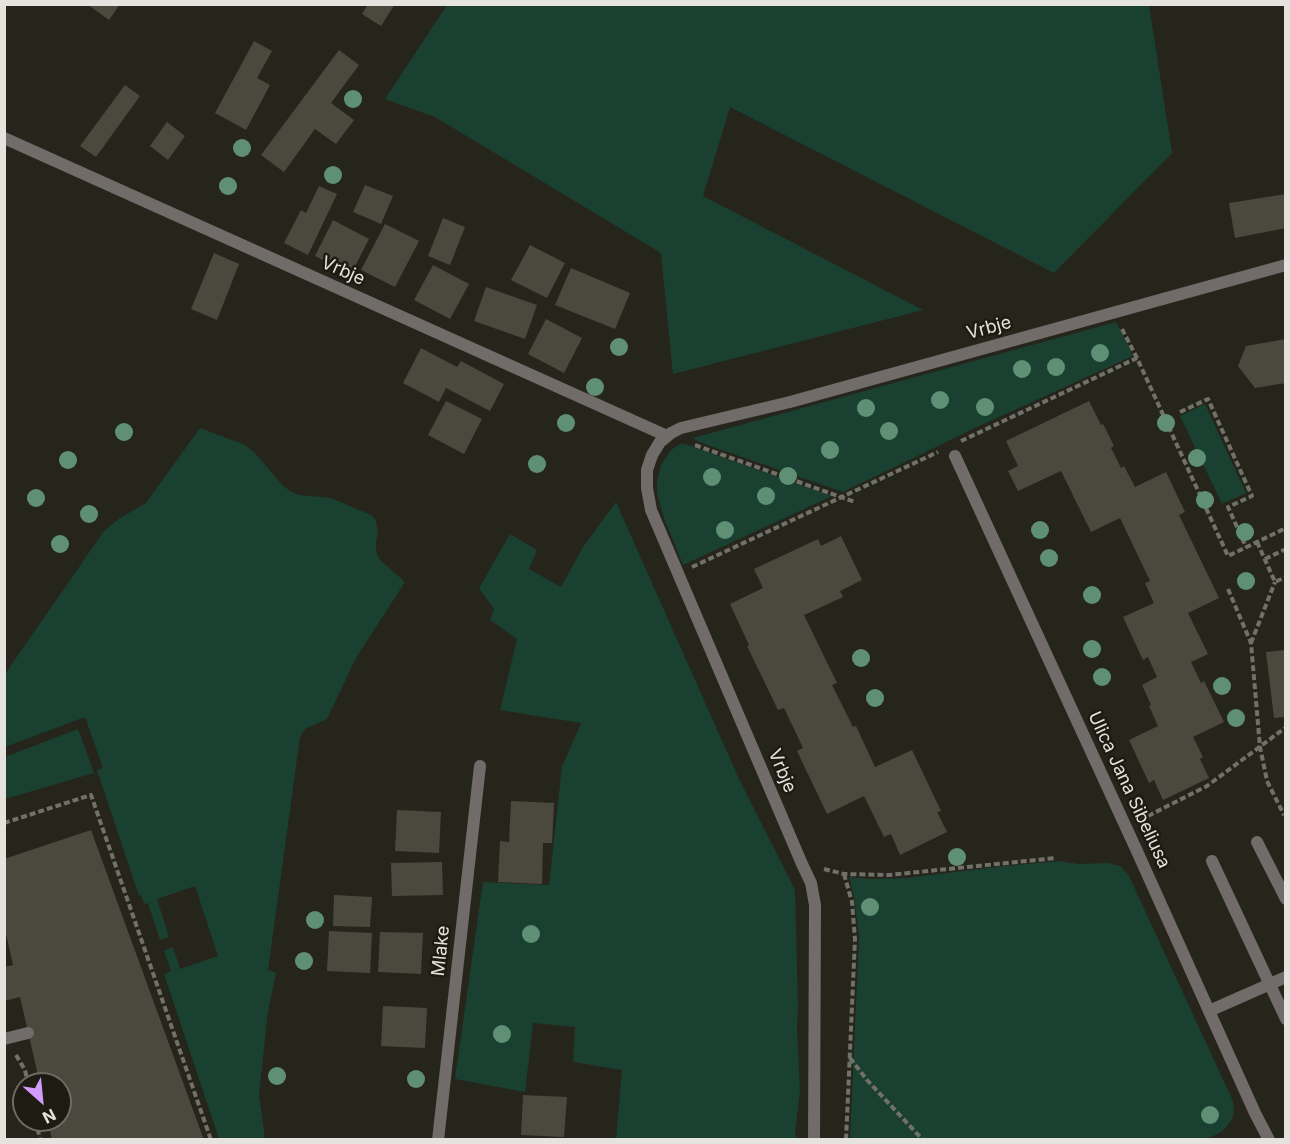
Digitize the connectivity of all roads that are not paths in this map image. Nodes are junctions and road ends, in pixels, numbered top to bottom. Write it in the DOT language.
graph roads {
  1 [pos="4,138"];
  2 [pos="1286,265"];
  3 [pos="667,436"];
  4 [pos="955,456"];
  5 [pos="480,766"];
  6 [pos="1257,842"];
  7 [pos="1212,861"];
  8 [pos="1286,899"];
  9 [pos="1286,977"];
  10 [pos="1269,984"];
  11 [pos="1209,1011"];
  12 [pos="1286,1019"];
  13 [pos="28,1034"];
  14 [pos="5,1039"];
  15 [pos="438,1140"];
  16 [pos="814,1140"];
  17 [pos="1269,1140"];
  1 -- 3 [label="street, Vrbje"];
  2 -- 3 [label="street, Vrbje"];
  3 -- 16 [label="street, Vrbje"];
  4 -- 11 [label="street, Ulica Jana Sibeliusa"];
  5 -- 15 [label="street, Mlake"];
  6 -- 8 [label="street"];
  7 -- 10 [label="street"];
  9 -- 10 [label="street"];
  10 -- 11 [label="street"];
  10 -- 12 [label="street"];
  11 -- 17 [label="street, Ulica Jana Sibeliusa"];
  13 -- 14 [label="street"];
}
